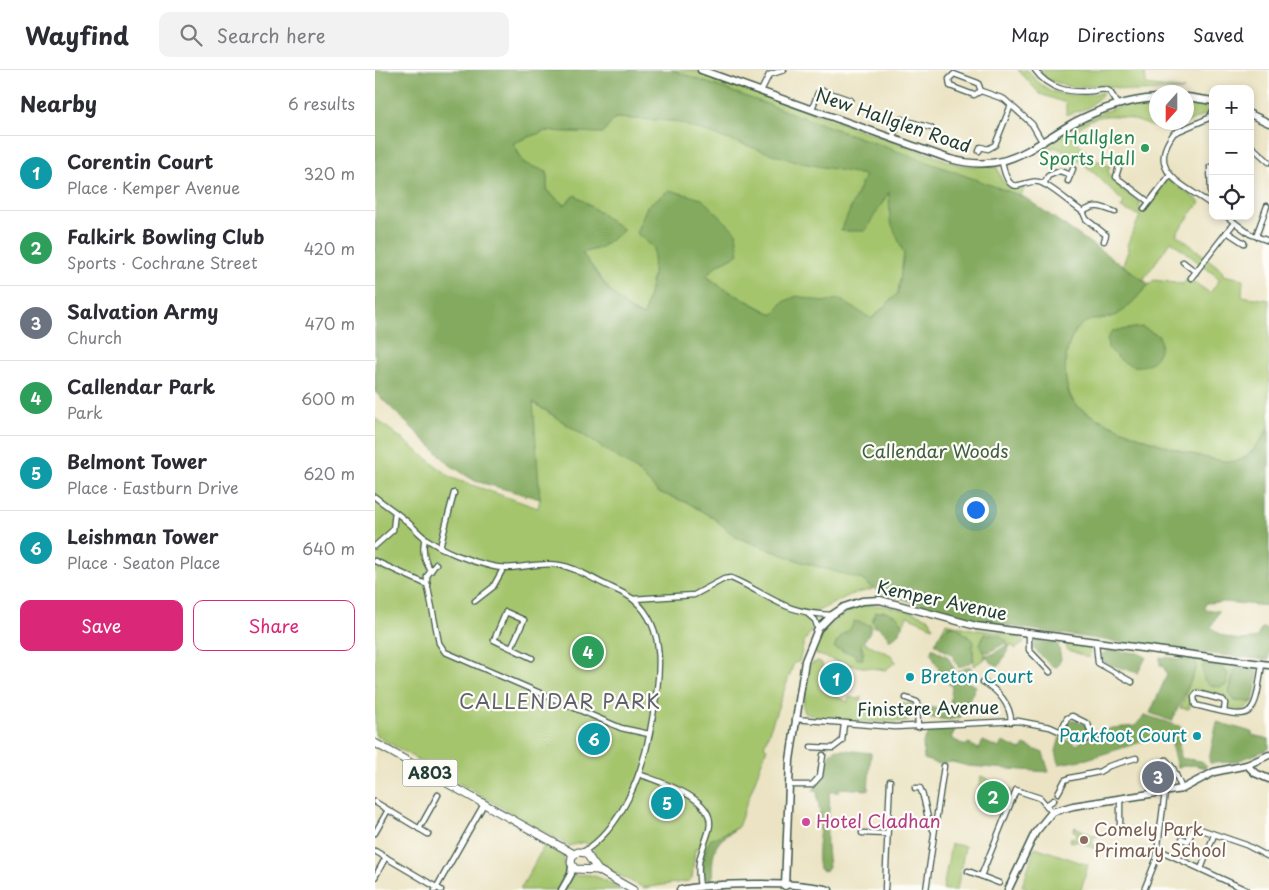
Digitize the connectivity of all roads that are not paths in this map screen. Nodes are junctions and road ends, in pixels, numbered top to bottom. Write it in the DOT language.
graph roads {
  1 [pos="701,70"];
  2 [pos="785,70"];
  3 [pos="1035,70"];
  4 [pos="761,91"];
  5 [pos="981,91"];
  6 [pos="1194,98"];
  7 [pos="1149,99"];
  8 [pos="850,100"];
  9 [pos="1209,100"];
  10 [pos="1011,104"];
  11 [pos="1118,104"];
  12 [pos="812,109"];
  13 [pos="1254,116"];
  14 [pos="1209,118"];
  15 [pos="1269,124"];
  16 [pos="931,128"];
  17 [pos="892,138"];
  18 [pos="1043,143"];
  19 [pos="1254,149"];
  20 [pos="979,151"];
  21 [pos="1002,162"];
  22 [pos="1269,162"];
  23 [pos="1120,163"];
  24 [pos="1073,169"];
  25 [pos="1070,175"];
  26 [pos="1170,175"];
  27 [pos="1068,181"];
  28 [pos="1044,184"];
  29 [pos="1207,201"];
  30 [pos="1149,202"];
  31 [pos="1267,206"];
  32 [pos="1144,209"];
  33 [pos="1083,212"];
  34 [pos="1115,212"];
  35 [pos="1231,220"];
  36 [pos="1234,222"];
  37 [pos="1227,232"];
  38 [pos="1256,236"];
  39 [pos="1104,241"];
  40 [pos="1269,241"];
  41 [pos="1244,243"];
  42 [pos="1183,262"];
  43 [pos="1196,272"];
  44 [pos="1191,278"];
  45 [pos="454,493"];
  46 [pos="375,497"];
  47 [pos="395,512"];
  48 [pos="425,538"];
  49 [pos="375,546"];
  50 [pos="440,547"];
  51 [pos="375,561"];
  52 [pos="436,564"];
  53 [pos="503,568"];
  54 [pos="431,571"];
  55 [pos="428,585"];
  56 [pos="633,599"];
  57 [pos="475,601"];
  58 [pos="807,613"];
  59 [pos="832,615"];
  60 [pos="818,629"];
  61 [pos="1029,633"];
  62 [pos="1096,644"];
  63 [pos="511,648"];
  64 [pos="1029,650"];
  65 [pos="1023,651"];
  66 [pos="532,658"];
  67 [pos="1265,664"];
  68 [pos="1050,672"];
  69 [pos="983,682"];
  70 [pos="1132,682"];
  71 [pos="906,698"];
  72 [pos="1224,712"];
  73 [pos="795,719"];
  74 [pos="1011,722"];
  75 [pos="843,724"];
  76 [pos="918,727"];
  77 [pos="1061,731"];
  78 [pos="649,734"];
  79 [pos="375,743"];
  80 [pos="811,747"];
  81 [pos="823,755"];
  82 [pos="1269,755"];
  83 [pos="1135,758"];
  84 [pos="1166,760"];
  85 [pos="1247,765"];
  86 [pos="943,766"];
  87 [pos="1269,771"];
  88 [pos="639,774"];
  89 [pos="1267,778"];
  90 [pos="890,781"];
  91 [pos="788,785"];
  92 [pos="915,788"];
  93 [pos="1182,788"];
  94 [pos="1058,792"];
  95 [pos="1165,792"];
  96 [pos="438,796"];
  97 [pos="1120,798"];
  98 [pos="1054,800"];
  99 [pos="375,802"];
  100 [pos="484,804"];
  101 [pos="1046,805"];
  102 [pos="388,810"];
  103 [pos="1052,812"];
  104 [pos="419,828"];
  105 [pos="1120,830"];
  106 [pos="935,831"];
  107 [pos="375,833"];
  108 [pos="862,833"];
  109 [pos="428,834"];
  110 [pos="887,834"];
  111 [pos="1214,835"];
  112 [pos="1182,838"];
  113 [pos="1157,849"];
  114 [pos="375,851"];
  115 [pos="588,854"];
  116 [pos="1269,856"];
  117 [pos="386,857"];
  118 [pos="575,866"];
  119 [pos="1201,869"];
  120 [pos="597,870"];
  121 [pos="968,871"];
  122 [pos="981,876"];
  123 [pos="375,877"];
  124 [pos="999,884"];
  125 [pos="785,886"];
  126 [pos="700,887"];
  127 [pos="563,888"];
  128 [pos="730,888"];
  129 [pos="816,888"];
  130 [pos="438,889"];
  131 [pos="1011,889"];
  132 [pos="633,890"];
  133 [pos="680,890"];
  134 [pos="829,890"];
  135 [pos="885,890"];
  136 [pos="926,890"];
  137 [pos="1144,890"];
  138 [pos="1246,890"];
  1 -- 4 [label="street, New Hallglen Road"];
  2 -- 4 [label="street"];
  3 -- 11 [label="street"];
  4 -- 12 [label="street, New Hallglen Road"];
  5 -- 5 [label="street"];
  5 -- 10 [label="street"];
  6 -- 9 [label="street"];
  7 -- 11 [label="street, New Hallglen Road"];
  8 -- 12 [label="street"];
  10 -- 18 [label="street"];
  10 -- 20 [label="street"];
  11 -- 18 [label="street, New Hallglen Road"];
  12 -- 17 [label="street, New Hallglen Road"];
  13 -- 15 [label="street"];
  14 -- 26 [label="street"];
  16 -- 17 [label="street"];
  17 -- 21 [label="street, New Hallglen Road"];
  18 -- 21 [label="street, New Hallglen Road"];
  19 -- 22 [label="street"];
  21 -- 28 [label="street"];
  23 -- 30 [label="street"];
  24 -- 25 [label="street"];
  25 -- 27 [label="street"];
  25 -- 28 [label="street"];
  26 -- 29 [label="street"];
  26 -- 30 [label="street"];
  28 -- 33 [label="street"];
  30 -- 32 [label="street"];
  31 -- 38 [label="street"];
  33 -- 34 [label="street"];
  33 -- 39 [label="street"];
  35 -- 36 [label="street"];
  36 -- 37 [label="street"];
  36 -- 38 [label="street"];
  37 -- 41 [label="street"];
  37 -- 43 [label="street"];
  38 -- 40 [label="street"];
  42 -- 43 [label="street"];
  43 -- 44 [label="street"];
  45 -- 50 [label="street"];
  46 -- 47 [label="street"];
  47 -- 48 [label="street"];
  47 -- 49 [label="street"];
  48 -- 50 [label="street"];
  48 -- 54 [label="street"];
  50 -- 53 [label="street"];
  51 -- 55 [label="street"];
  52 -- 54 [label="street"];
  53 -- 56 [label="street"];
  53 -- 57 [label="street"];
  54 -- 55 [label="street"];
  55 -- 78 [label="street"];
  56 -- 58 [label="street"];
  56 -- 78 [label="street"];
  58 -- 59 [label="street"];
  58 -- 60 [label="street"];
  59 -- 60 [label="street, Kemper Avenue"];
  59 -- 61 [label="street, Kemper Avenue"];
  60 -- 73 [label="street, Kemper Avenue"];
  61 -- 62 [label="street, Kemper Avenue"];
  61 -- 64 [label="street"];
  62 -- 67 [label="street, Kemper Avenue"];
  62 -- 70 [label="street"];
  63 -- 63 [label="street"];
  63 -- 66 [label="street"];
  64 -- 65 [label="street"];
  64 -- 68 [label="street"];
  67 -- 72 [label="street"];
  69 -- 74 [label="street"];
  71 -- 76 [label="street"];
  72 -- 72 [label="street"];
  73 -- 75 [label="street, Finistere Avenue"];
  73 -- 91 [label="street, Kemper Avenue"];
  74 -- 76 [label="street, Finistere Avenue"];
  74 -- 77 [label="street, Finistere Avenue"];
  75 -- 76 [label="street, Finistere Avenue"];
  75 -- 80 [label="street"];
  77 -- 77 [label="street, Finistere Avenue"];
  78 -- 88 [label="street"];
  79 -- 100 [label="main road, A803"];
  81 -- 91 [label="street"];
  82 -- 85 [label="street"];
  83 -- 94 [label="street"];
  84 -- 93 [label="street"];
  85 -- 89 [label="street"];
  85 -- 93 [label="street"];
  86 -- 106 [label="street"];
  87 -- 89 [label="street"];
  88 -- 115 [label="street"];
  88 -- 126 [label="street"];
  90 -- 110 [label="street"];
  91 -- 125 [label="street, Kemper Avenue"];
  92 -- 106 [label="street"];
  93 -- 95 [label="street"];
  95 -- 97 [label="street"];
  95 -- 113 [label="street"];
  96 -- 104 [label="street"];
  97 -- 103 [label="street"];
  97 -- 105 [label="street"];
  98 -- 101 [label="street"];
  99 -- 102 [label="street"];
  100 -- 118 [label="main road, A803"];
  100 -- 130 [label="street"];
  101 -- 103 [label="street"];
  101 -- 122 [label="street"];
  102 -- 104 [label="street"];
  102 -- 107 [label="street"];
  103 -- 131 [label="street"];
  104 -- 109 [label="street"];
  106 -- 136 [label="street"];
  108 -- 110 [label="street"];
  110 -- 135 [label="street"];
  111 -- 112 [label="street"];
  111 -- 116 [label="street"];
  111 -- 119 [label="street"];
  113 -- 119 [label="street"];
  113 -- 137 [label="street"];
  114 -- 117 [label="street"];
  115 -- 118 [label="main road"];
  115 -- 118 [label="main road"];
  115 -- 120 [label="main road, A803"];
  117 -- 123 [label="street"];
  117 -- 130 [label="street"];
  118 -- 120 [label="main road, A803"];
  118 -- 127 [label="street"];
  119 -- 138 [label="street"];
  120 -- 132 [label="main road, A803"];
  121 -- 122 [label="street"];
  122 -- 124 [label="street"];
  125 -- 128 [label="street"];
  125 -- 129 [label="street"];
  126 -- 128 [label="street"];
  126 -- 133 [label="street"];
  129 -- 134 [label="street"];
}
